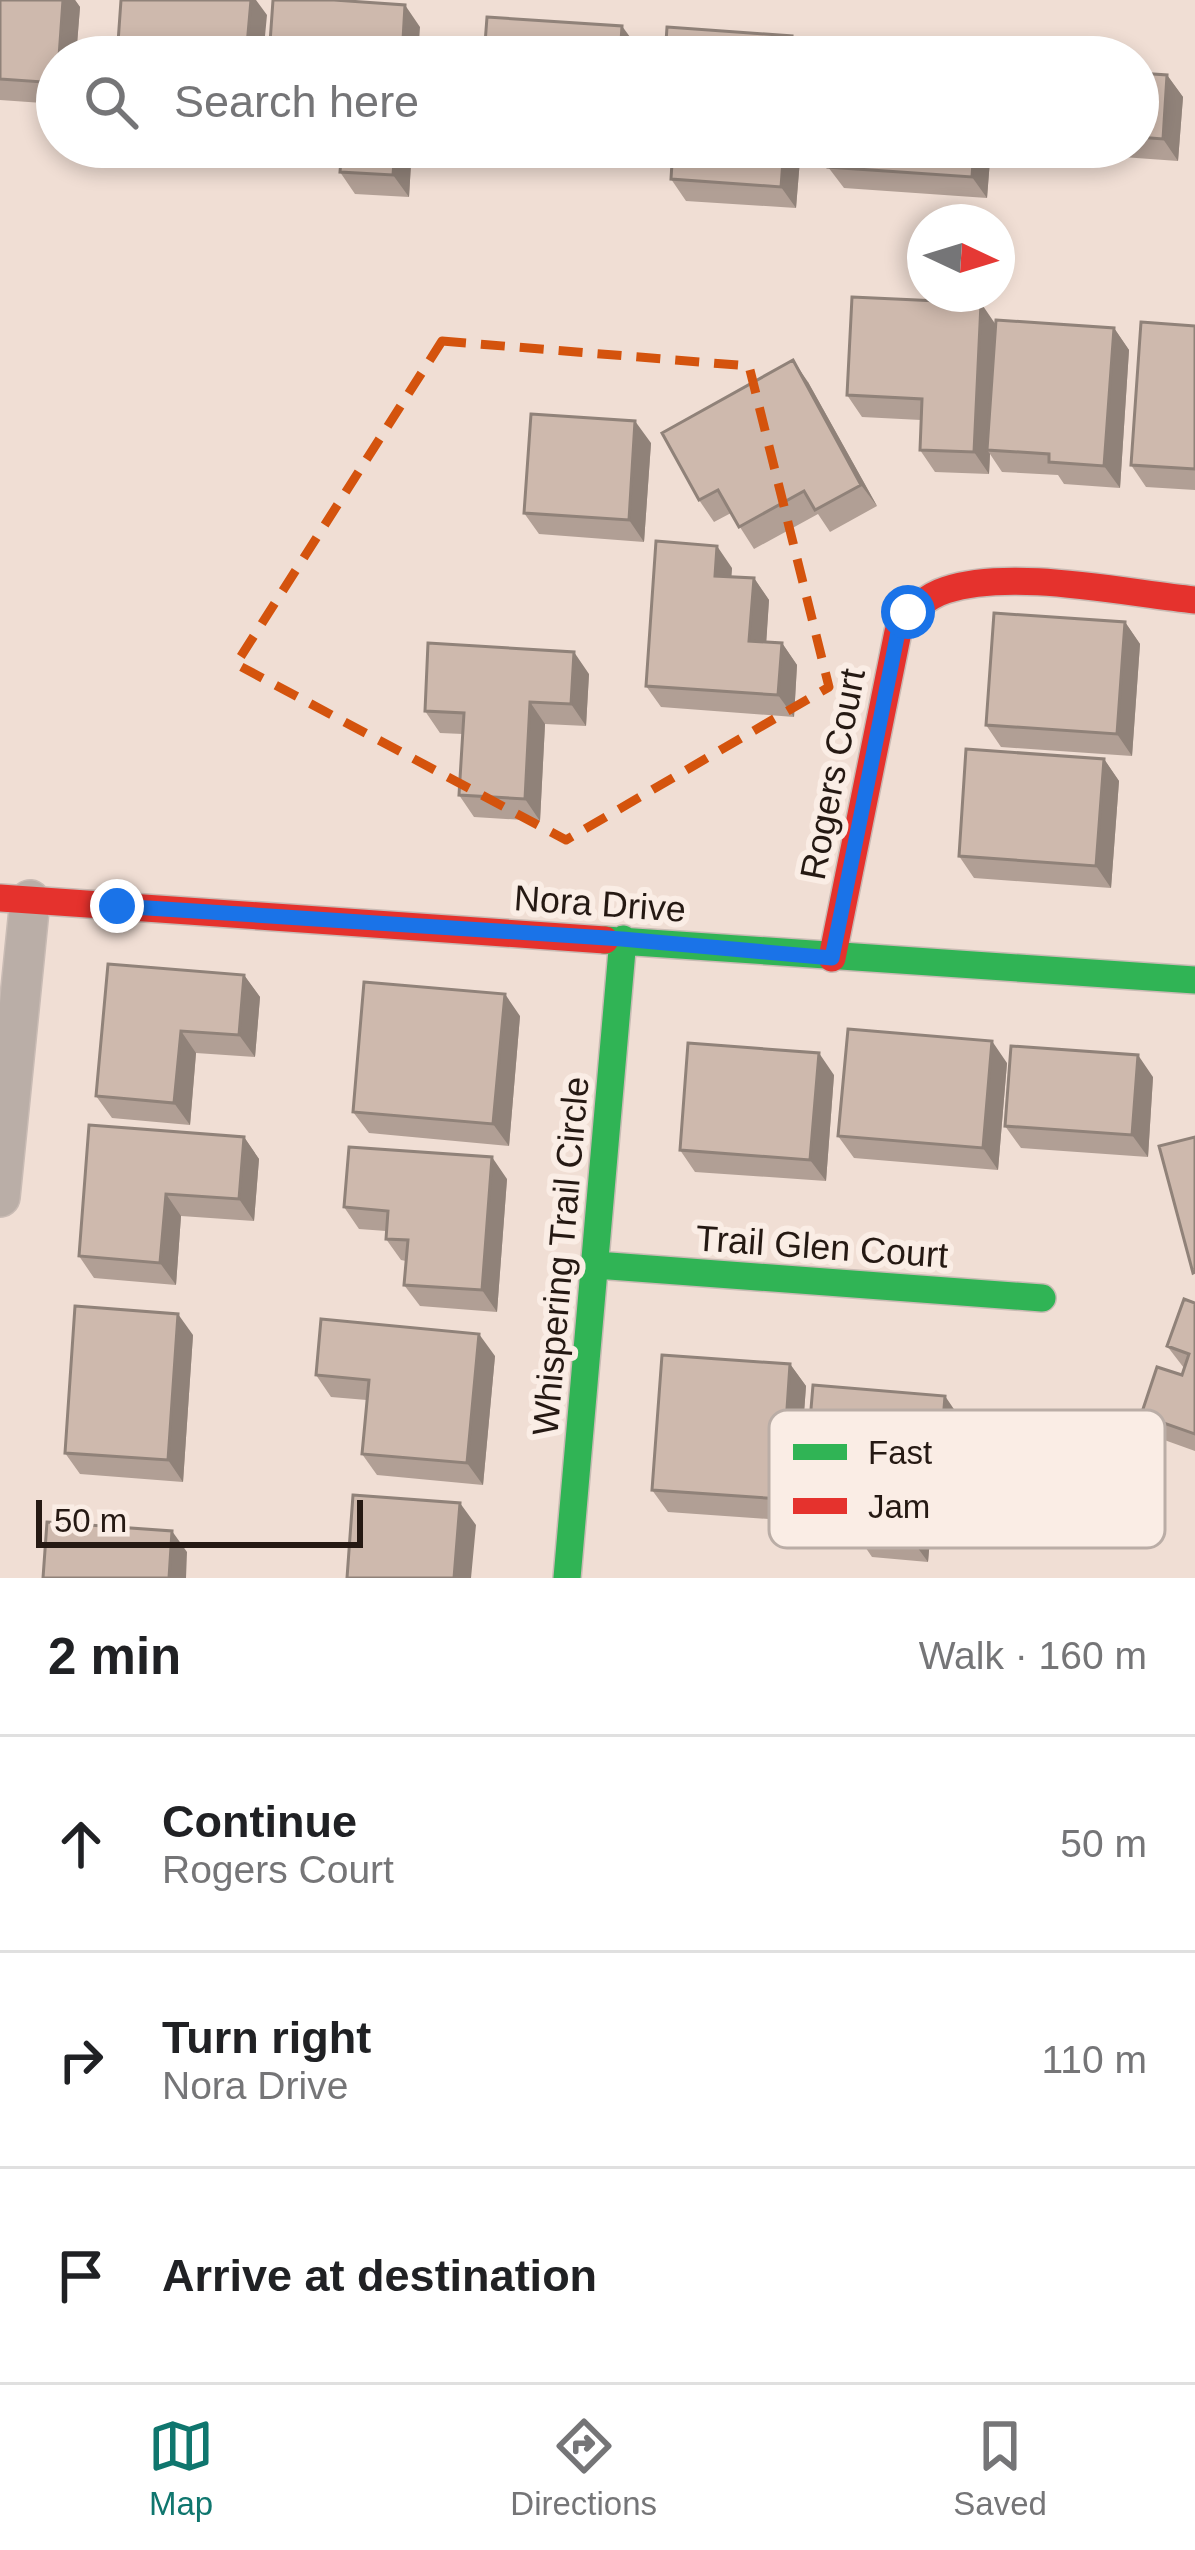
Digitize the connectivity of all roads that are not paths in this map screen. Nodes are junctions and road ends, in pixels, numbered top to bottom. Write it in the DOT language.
graph roads {
  1 [pos="1195,600"];
  2 [pos="15,899"];
  3 [pos="622,939"];
  4 [pos="832,958"];
  5 [pos="1195,980"];
  6 [pos="0,1197"];
  7 [pos="596,1265"];
  8 [pos="1042,1298"];
  9 [pos="567,1578"];
  1 -- 4 [label="street, Rogers Court"];
  2 -- 3 [label="street, Nora Drive"];
  2 -- 6 [label="street"];
  3 -- 4 [label="street, Nora Drive"];
  3 -- 7 [label="street, Whispering Trail Circle"];
  4 -- 5 [label="street, Nora Drive"];
  7 -- 8 [label="street, Trail Glen Court"];
  7 -- 9 [label="street, Whispering Trail Circle"];
}
